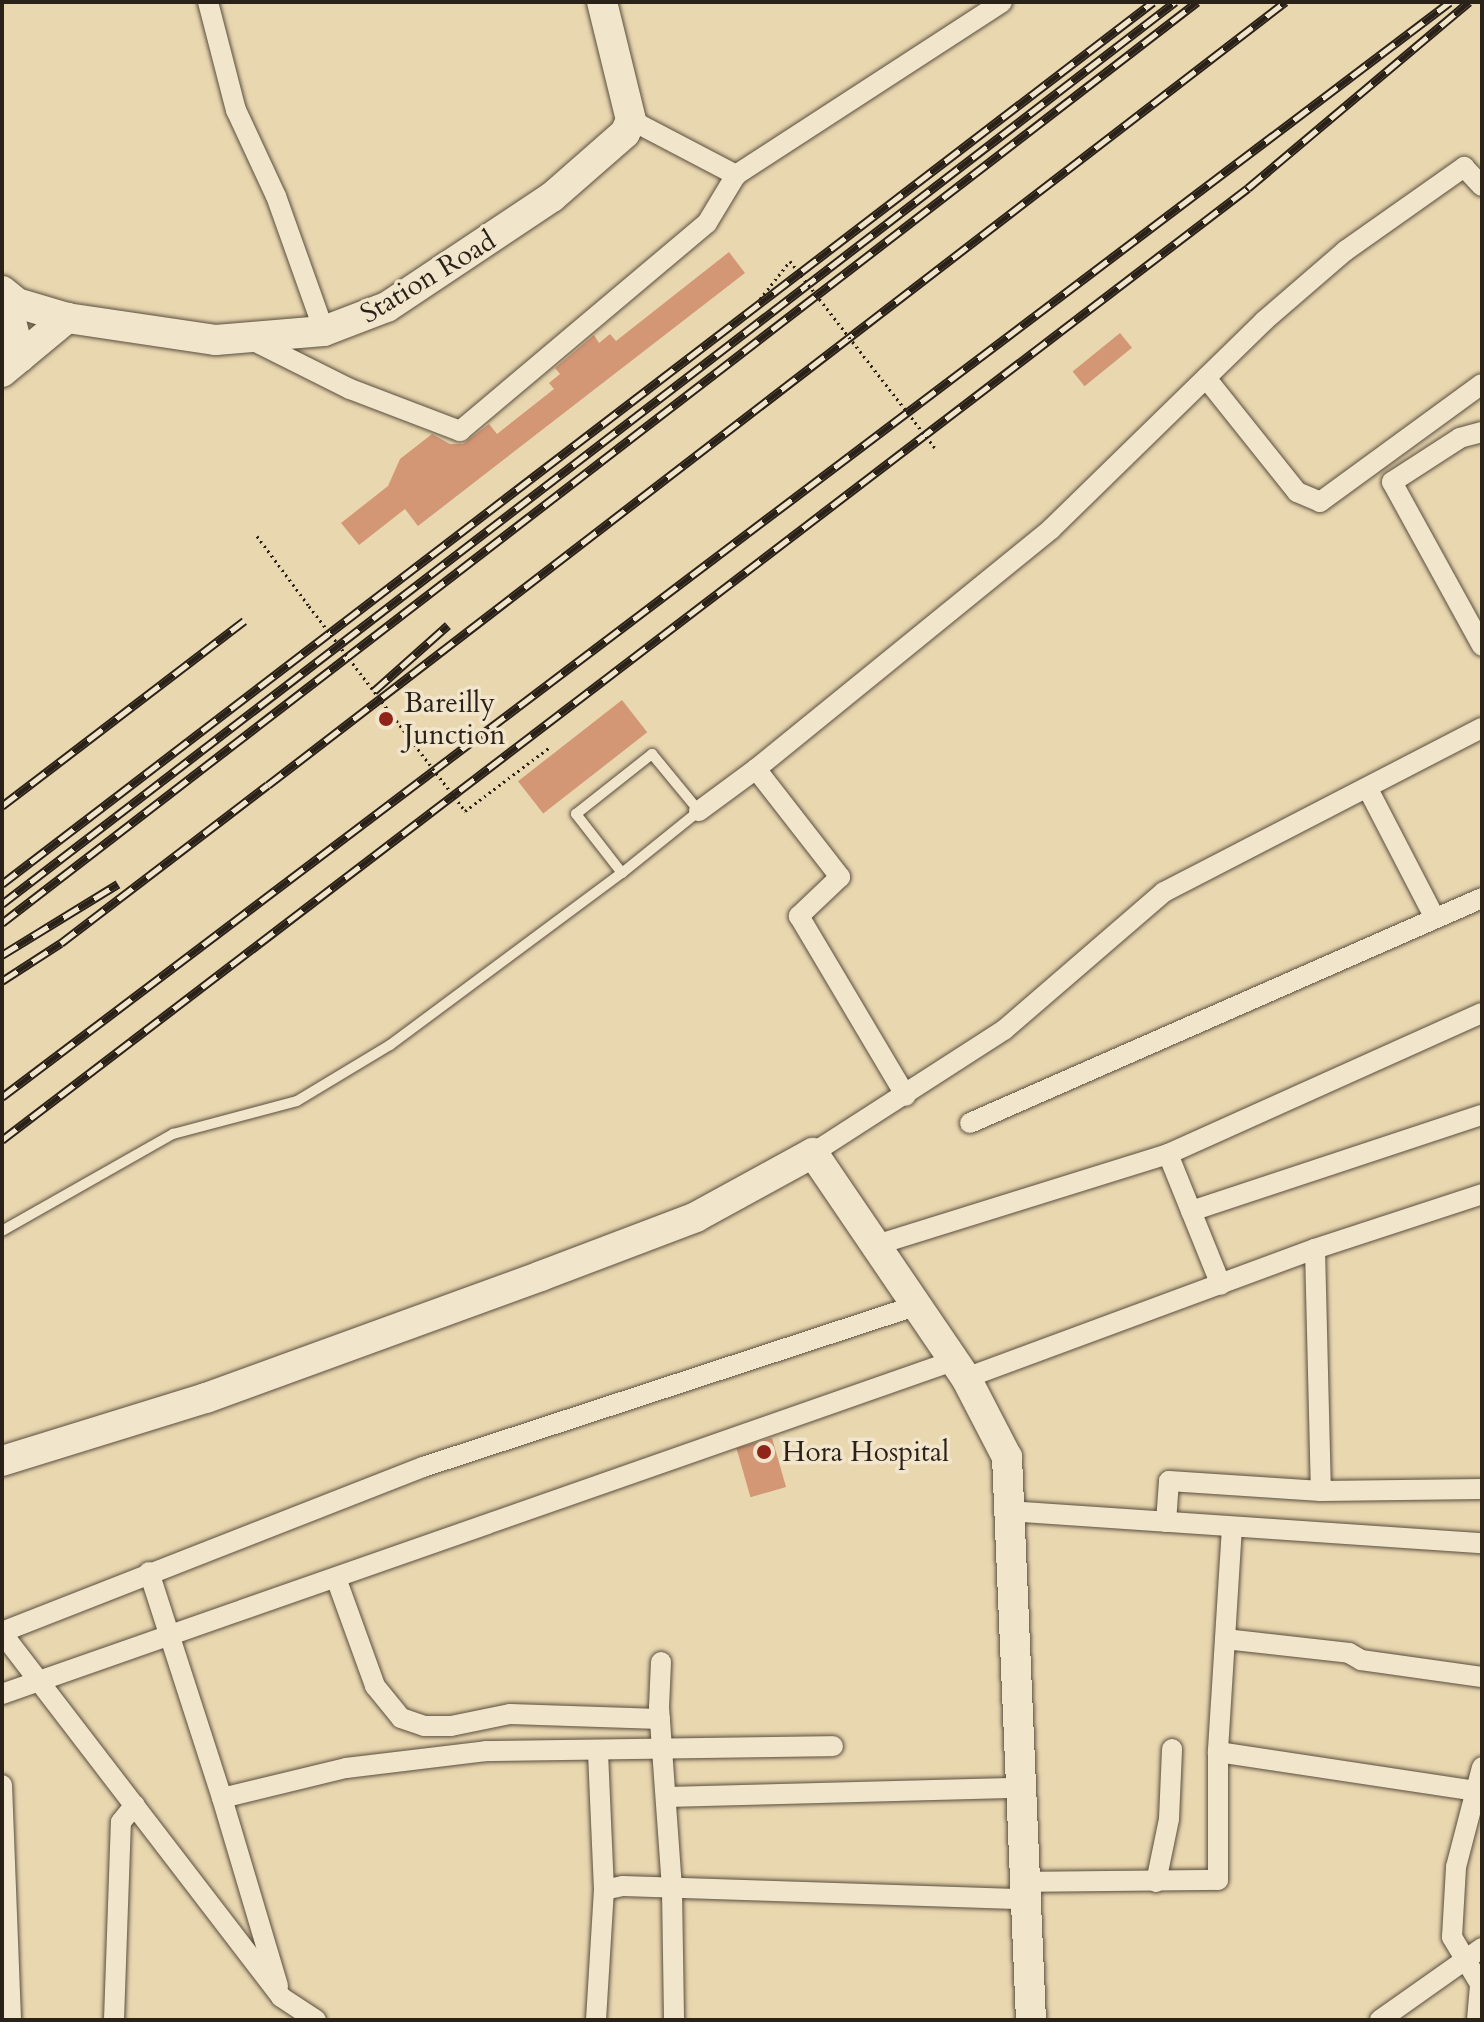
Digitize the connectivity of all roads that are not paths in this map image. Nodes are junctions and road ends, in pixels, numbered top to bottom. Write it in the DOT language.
graph roads {
  1 [pos="208,2"];
  2 [pos="602,2"];
  3 [pos="1002,2"];
  4 [pos="631,120"];
  5 [pos="736,175"];
  6 [pos="1482,186"];
  7 [pos="7,301"];
  8 [pos="67,318"];
  9 [pos="324,331"];
  10 [pos="252,340"];
  11 [pos="11,364"];
  12 [pos="1206,378"];
  13 [pos="1482,384"];
  14 [pos="1481,436"];
  15 [pos="1374,463"];
  16 [pos="1392,482"];
  17 [pos="1482,646"];
  18 [pos="1482,728"];
  19 [pos="756,769"];
  20 [pos="1368,789"];
  21 [pos="699,811"];
  22 [pos="622,873"];
  23 [pos="1482,898"];
  24 [pos="1435,918"];
  25 [pos="1482,1013"];
  26 [pos="906,1096"];
  27 [pos="1482,1115"];
  28 [pos="970,1123"];
  29 [pos="813,1153"];
  30 [pos="1168,1154"];
  31 [pos="1482,1194"];
  32 [pos="1191,1211"];
  33 [pos="2,1231"];
  34 [pos="876,1245"];
  35 [pos="1315,1249"];
  36 [pos="1221,1285"];
  37 [pos="915,1306"];
  38 [pos="959,1370"];
  39 [pos="2,1461"];
  40 [pos="1482,1489"];
  41 [pos="1321,1491"];
  42 [pos="1008,1511"];
  43 [pos="1166,1522"];
  44 [pos="1232,1527"];
  45 [pos="1482,1543"];
  46 [pos="149,1572"];
  47 [pos="336,1578"];
  48 [pos="2,1632"];
  49 [pos="168,1637"];
  50 [pos="1225,1639"];
  51 [pos="661,1662"];
  52 [pos="1482,1677"];
  53 [pos="41,1681"];
  54 [pos="2,1694"];
  55 [pos="660,1719"];
  56 [pos="833,1746"];
  57 [pos="1172,1749"];
  58 [pos="664,1750"];
  59 [pos="598,1752"];
  60 [pos="1218,1752"];
  61 [pos="1482,1767"];
  62 [pos="2,1785"];
  63 [pos="1019,1788"];
  64 [pos="1480,1791"];
  65 [pos="667,1797"];
  66 [pos="222,1798"];
  67 [pos="135,1805"];
  68 [pos="1156,1882"];
  69 [pos="604,1890"];
  70 [pos="672,1890"];
  71 [pos="1024,1891"];
  72 [pos="5,1932"];
  73 [pos="1474,1954"];
  74 [pos="292,2009"];
  75 [pos="11,2020"];
  76 [pos="114,2020"];
  77 [pos="316,2020"];
  78 [pos="596,2020"];
  79 [pos="674,2020"];
  80 [pos="1031,2020"];
  81 [pos="1381,2020"];
  82 [pos="1477,2020"];
  1 -- 9 [label="street"];
  2 -- 4 [label="street"];
  3 -- 5 [label="street"];
  4 -- 5 [label="street"];
  4 -- 9 [label="street, Station Road"];
  5 -- 10 [label="street"];
  6 -- 12 [label="street"];
  7 -- 8 [label="street, Station Road"];
  7 -- 11 [label="street"];
  8 -- 10 [label="street, Station Road"];
  8 -- 11 [label="street"];
  9 -- 10 [label="street, Station Road"];
  12 -- 15 [label="street"];
  12 -- 19 [label="street"];
  13 -- 15 [label="street"];
  14 -- 16 [label="street"];
  15 -- 16 [label="street"];
  16 -- 17 [label="street"];
  18 -- 20 [label="street"];
  19 -- 21 [label="street"];
  19 -- 26 [label="street"];
  20 -- 24 [label="street"];
  20 -- 26 [label="street"];
  21 -- 22 [label="lane"];
  21 -- 22 [label="lane"];
  22 -- 33 [label="lane"];
  23 -- 24 [label="street"];
  24 -- 28 [label="street"];
  25 -- 30 [label="street"];
  26 -- 29 [label="street"];
  27 -- 32 [label="street"];
  29 -- 34 [label="street"];
  29 -- 39 [label="street"];
  30 -- 32 [label="street"];
  30 -- 34 [label="street"];
  31 -- 35 [label="street"];
  32 -- 36 [label="street"];
  34 -- 37 [label="street"];
  35 -- 36 [label="street"];
  35 -- 41 [label="street"];
  36 -- 38 [label="street"];
  37 -- 38 [label="street"];
  37 -- 46 [label="street"];
  38 -- 42 [label="street"];
  38 -- 47 [label="street"];
  40 -- 41 [label="street"];
  41 -- 43 [label="street"];
  42 -- 43 [label="street"];
  42 -- 63 [label="street"];
  43 -- 44 [label="street"];
  44 -- 45 [label="street"];
  44 -- 50 [label="street"];
  46 -- 48 [label="street"];
  46 -- 49 [label="street"];
  47 -- 49 [label="street"];
  47 -- 55 [label="street"];
  48 -- 53 [label="street"];
  49 -- 53 [label="street"];
  49 -- 66 [label="street"];
  50 -- 52 [label="street"];
  50 -- 60 [label="street"];
  51 -- 55 [label="street"];
  53 -- 54 [label="street"];
  53 -- 67 [label="street"];
  55 -- 58 [label="street"];
  56 -- 58 [label="street"];
  57 -- 68 [label="street"];
  58 -- 59 [label="street"];
  58 -- 65 [label="street"];
  59 -- 66 [label="street"];
  59 -- 69 [label="street"];
  60 -- 64 [label="street"];
  60 -- 68 [label="street"];
  61 -- 64 [label="street"];
  62 -- 72 [label="street"];
  63 -- 65 [label="street"];
  63 -- 71 [label="street"];
  64 -- 73 [label="street"];
  65 -- 70 [label="street"];
  66 -- 74 [label="street"];
  67 -- 74 [label="street"];
  67 -- 76 [label="street"];
  68 -- 71 [label="street"];
  69 -- 70 [label="street"];
  69 -- 78 [label="street"];
  70 -- 71 [label="street"];
  70 -- 79 [label="street"];
  71 -- 80 [label="street"];
  72 -- 75 [label="street"];
  73 -- 81 [label="street"];
  73 -- 82 [label="street"];
  74 -- 77 [label="street"];
}
